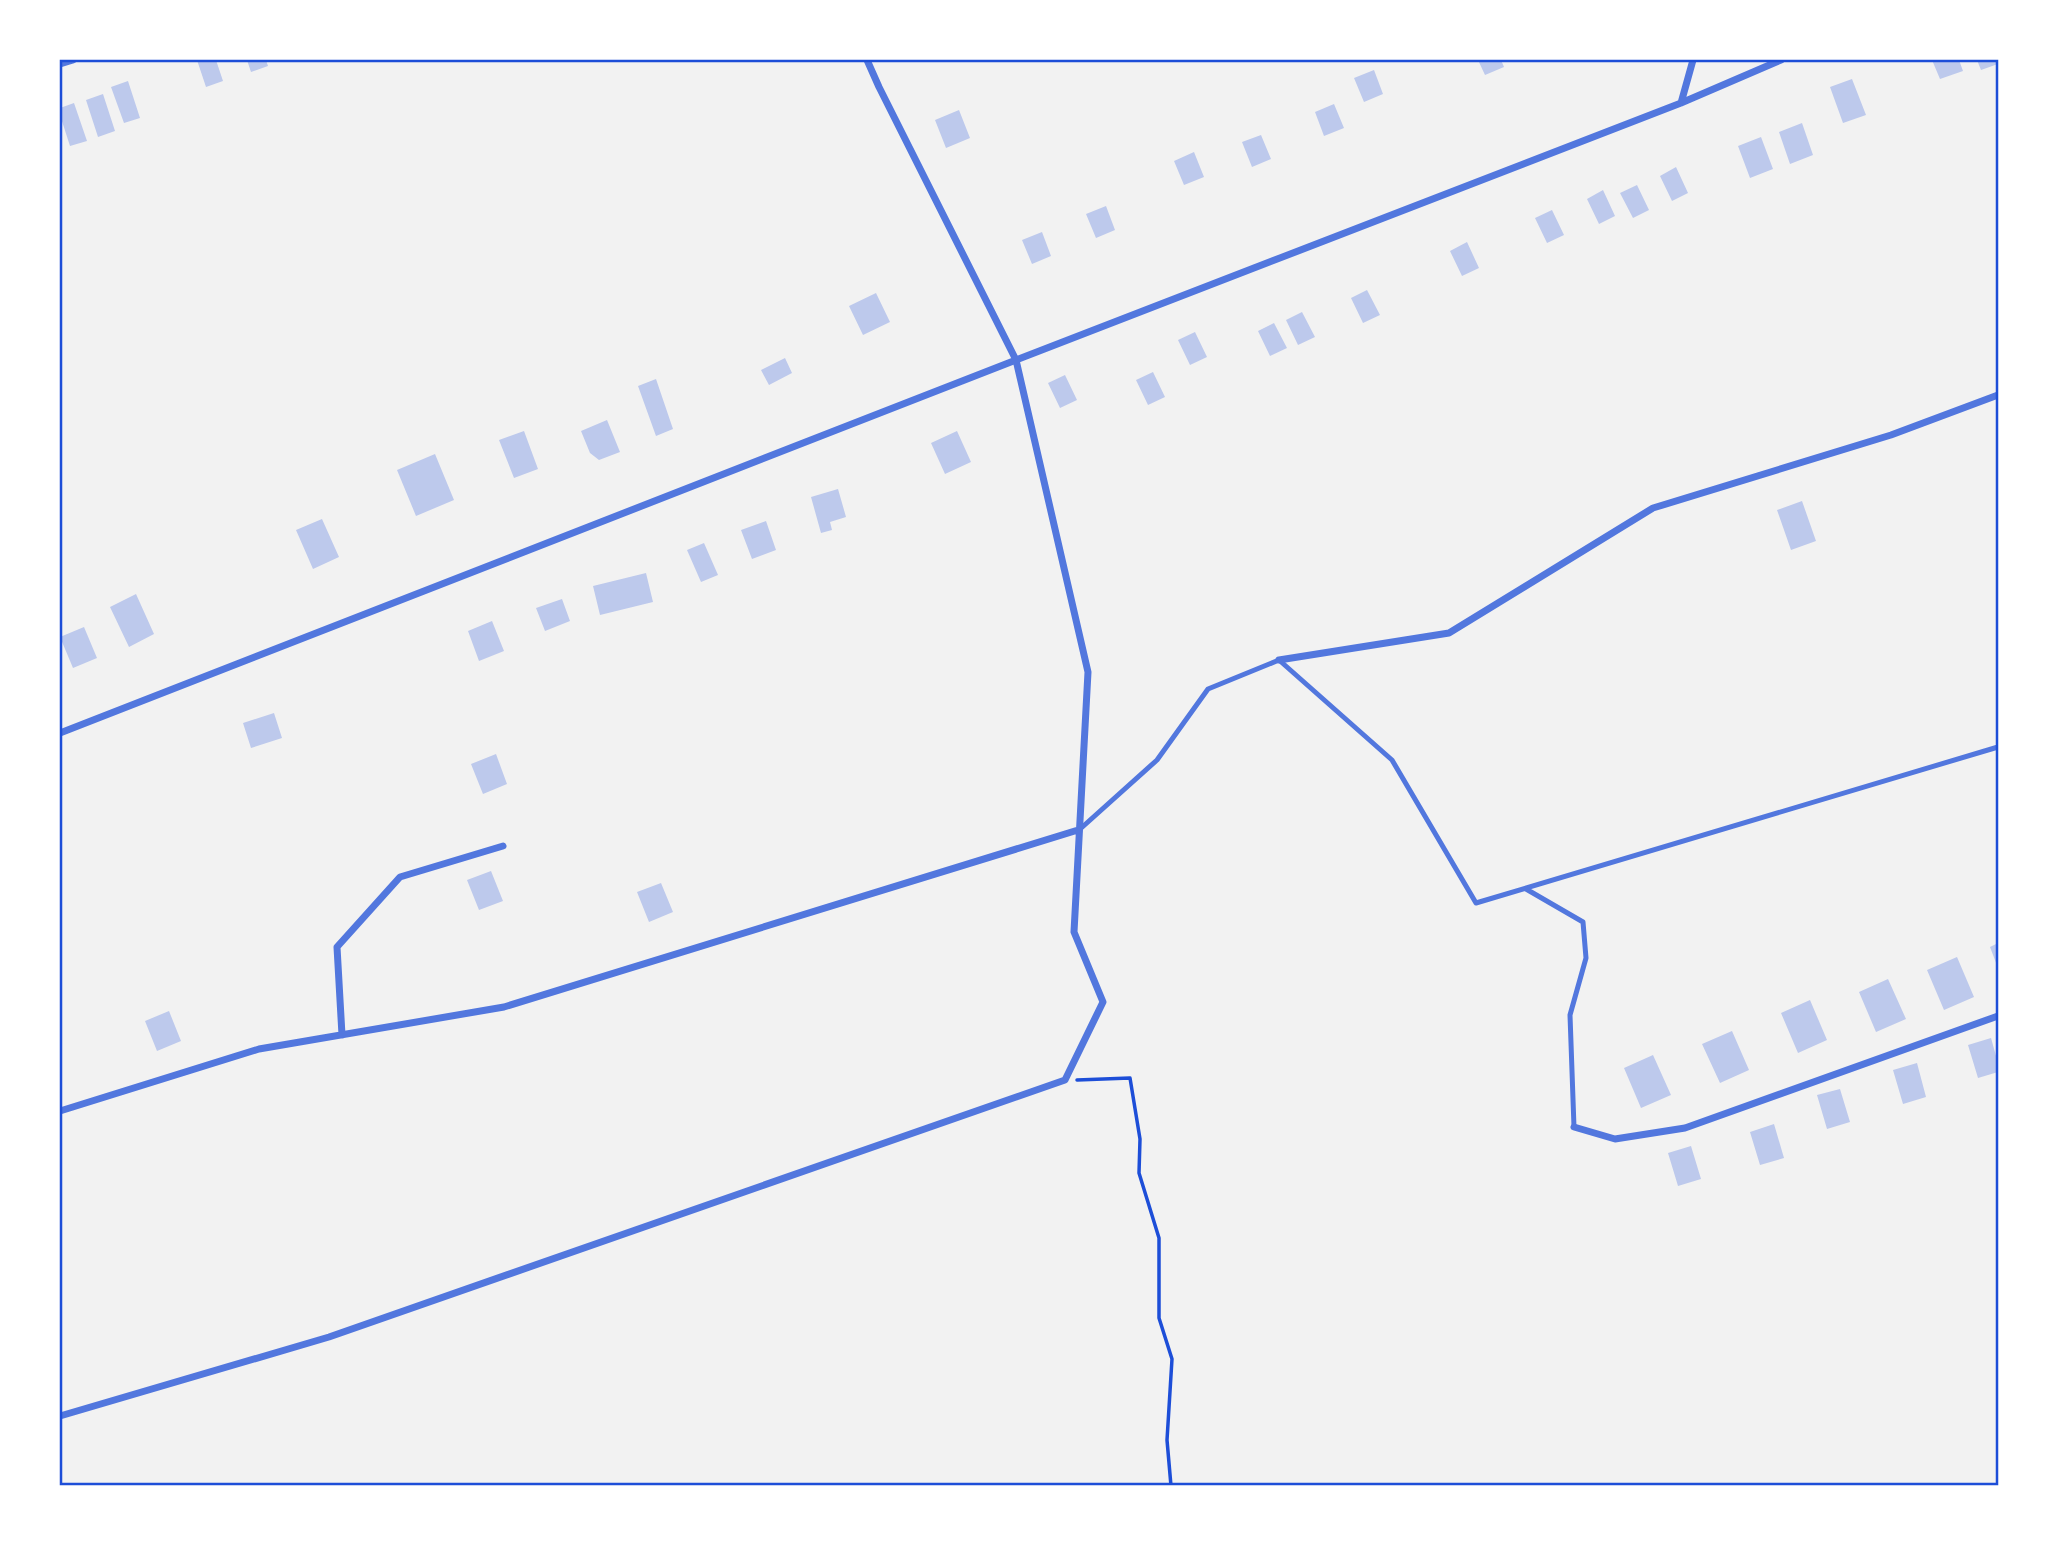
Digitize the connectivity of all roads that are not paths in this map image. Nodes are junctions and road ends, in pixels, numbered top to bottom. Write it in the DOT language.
graph roads {
  1 [pos="73,60"];
  2 [pos="867,60"];
  3 [pos="1693,60"];
  4 [pos="1781,60"];
  5 [pos="60,64"];
  6 [pos="1681,103"];
  7 [pos="1016,360"];
  8 [pos="1998,395"];
  9 [pos="1279,660"];
  10 [pos="60,733"];
  11 [pos="1998,747"];
  12 [pos="1078,830"];
  13 [pos="503,846"];
  14 [pos="1526,889"];
  15 [pos="1998,1016"];
  16 [pos="342,1035"];
  17 [pos="60,1111"];
  18 [pos="1574,1127"];
  19 [pos="60,1416"];
  1 -- 5 [label="street"];
  2 -- 7 [label="street"];
  3 -- 6 [label="street"];
  4 -- 6 [label="street"];
  6 -- 7 [label="street"];
  7 -- 10 [label="street"];
  7 -- 12 [label="street"];
  8 -- 9 [label="street"];
  9 -- 12 [label="lane"];
  9 -- 14 [label="lane"];
  11 -- 14 [label="lane"];
  12 -- 16 [label="street"];
  12 -- 19 [label="street"];
  13 -- 16 [label="street"];
  14 -- 18 [label="lane"];
  15 -- 18 [label="street"];
  16 -- 17 [label="street"];
}
